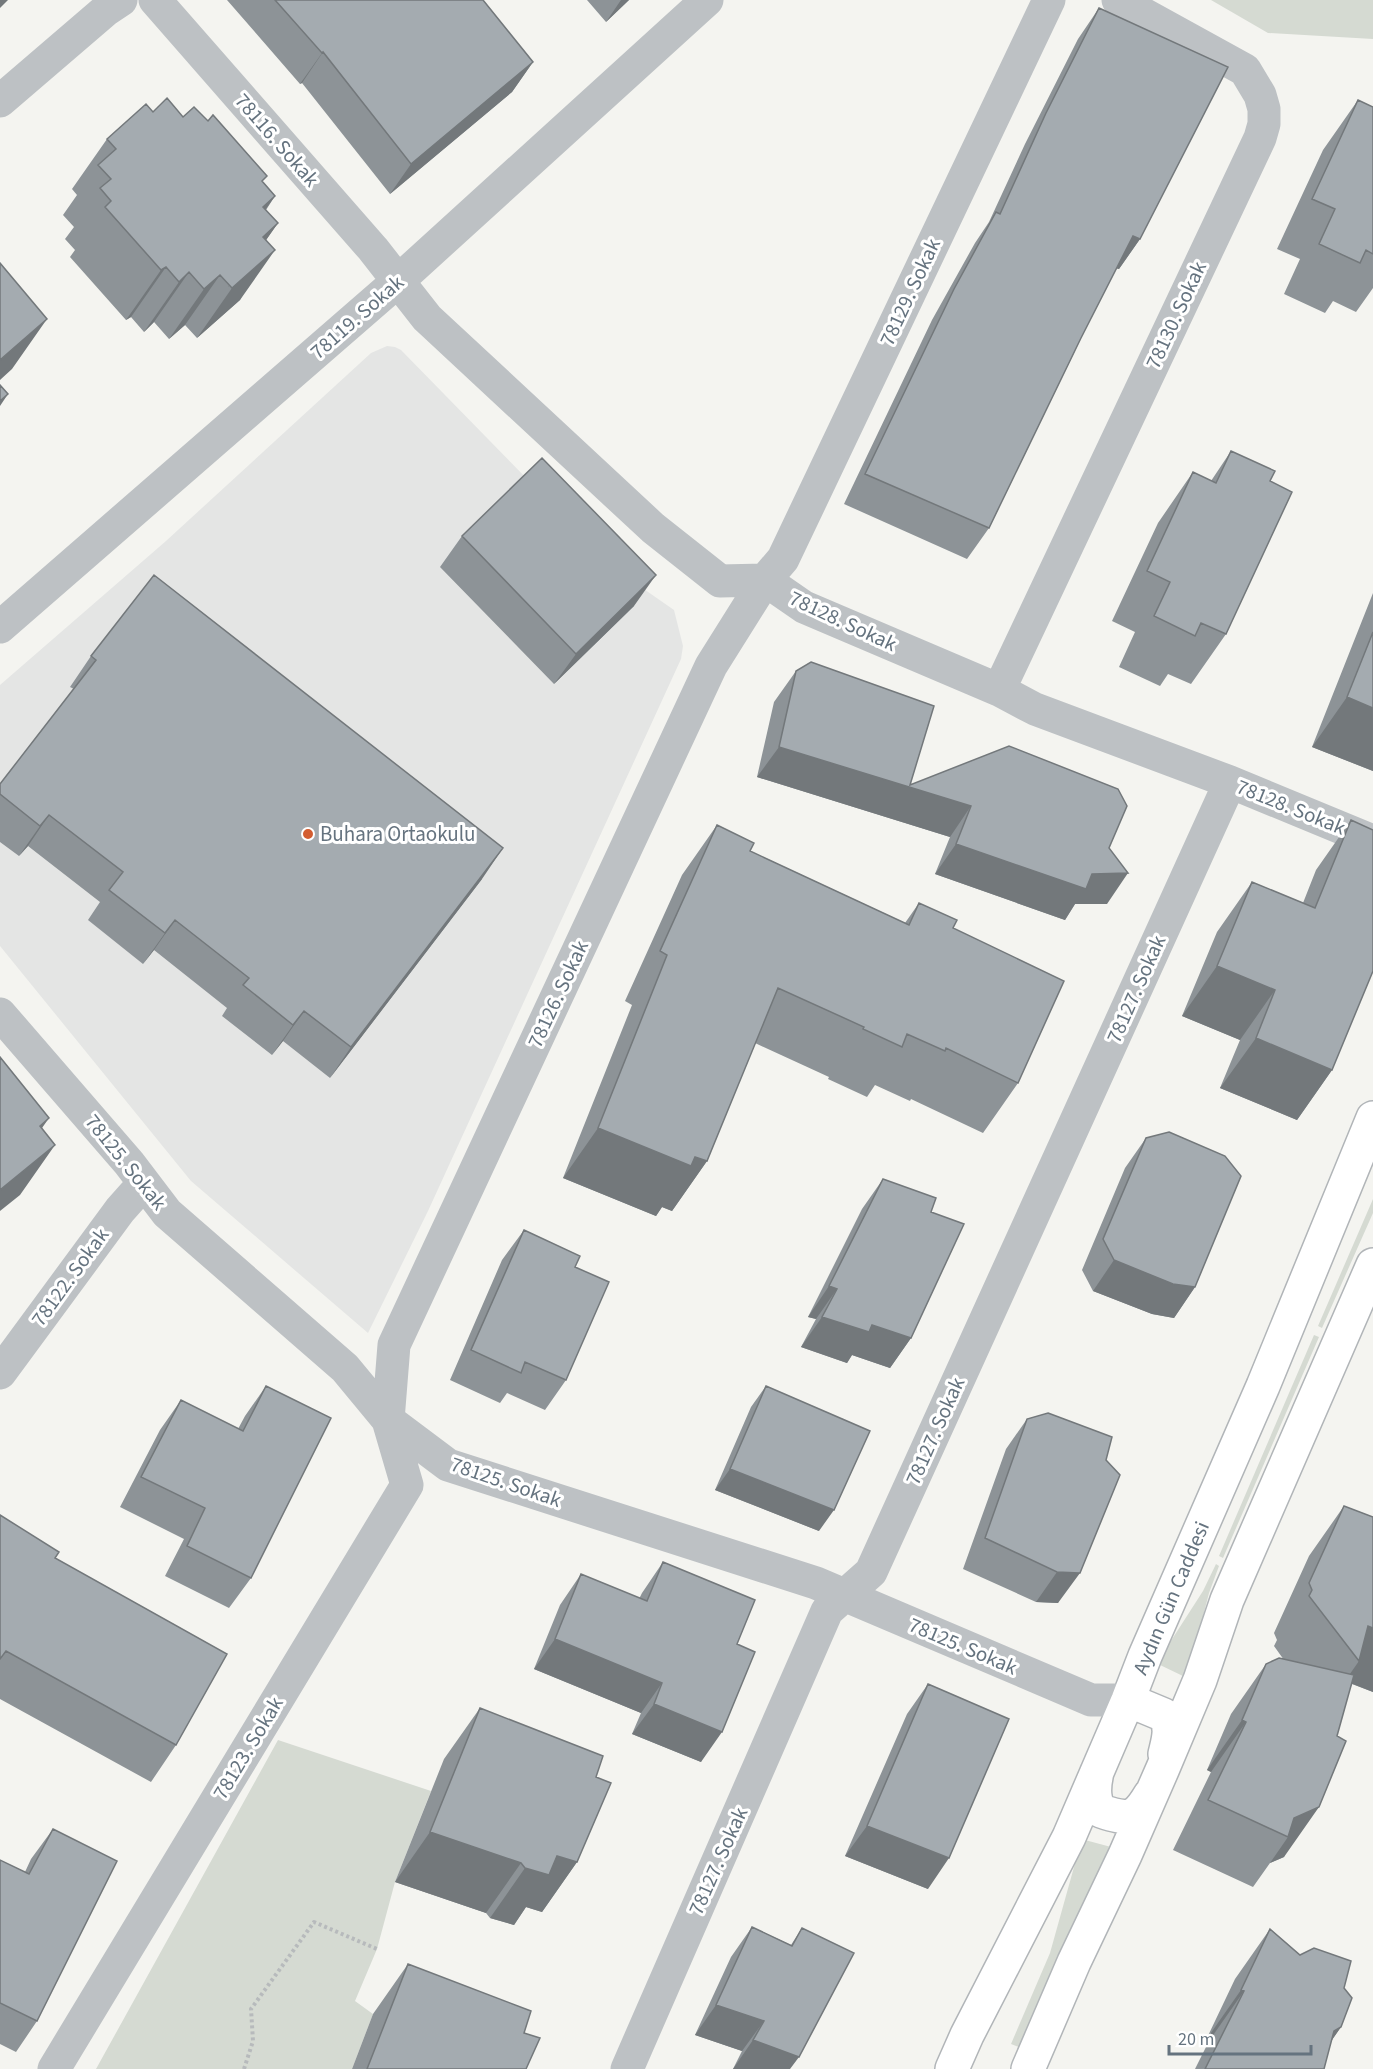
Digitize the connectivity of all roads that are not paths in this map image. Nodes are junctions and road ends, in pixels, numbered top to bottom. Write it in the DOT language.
graph roads {
  1 [pos="121,0"];
  2 [pos="155,0"];
  3 [pos="707,0"];
  4 [pos="1049,0"];
  5 [pos="1118,0"];
  6 [pos="0,101"];
  7 [pos="398,281"];
  8 [pos="765,580"];
  9 [pos="0,627"];
  10 [pos="999,690"];
  11 [pos="1230,782"];
  12 [pos="1373,841"];
  13 [pos="0,1014"];
  14 [pos="1373,1118"];
  15 [pos="144,1183"];
  16 [pos="1373,1265"];
  17 [pos="0,1373"];
  18 [pos="388,1420"];
  19 [pos="844,1595"];
  20 [pos="1128,1700"];
  21 [pos="1097,1770"];
  22 [pos="1158,1779"];
  23 [pos="54,2069"];
  24 [pos="627,2069"];
  25 [pos="952,2069"];
  26 [pos="1028,2069"];
  1 -- 6 [label="street"];
  2 -- 7 [label="street, 78116. Sokak"];
  3 -- 7 [label="street, 78119. Sokak"];
  4 -- 8 [label="street, 78129. Sokak"];
  5 -- 10 [label="street, 78130. Sokak"];
  7 -- 8 [label="street, 78128. Sokak"];
  7 -- 9 [label="street, 78119. Sokak"];
  8 -- 10 [label="street, 78128. Sokak"];
  8 -- 18 [label="street, 78126. Sokak"];
  10 -- 11 [label="street, 78128. Sokak"];
  11 -- 12 [label="street, 78128. Sokak"];
  11 -- 19 [label="street, 78127. Sokak"];
  13 -- 15 [label="street, 78125. Sokak"];
  14 -- 20 [label="main road, Aydın Gün Caddesi"];
  15 -- 17 [label="street, 78122. Sokak"];
  15 -- 18 [label="street, 78125. Sokak"];
  16 -- 22 [label="main road"];
  18 -- 19 [label="street, 78125. Sokak"];
  18 -- 23 [label="street, 78123. Sokak"];
  19 -- 20 [label="street, 78125. Sokak"];
  19 -- 24 [label="street, 78127. Sokak"];
  20 -- 21 [label="main road, Aydın Gün Caddesi"];
  20 -- 22 [label="main road"];
  21 -- 22 [label="main road"];
  21 -- 25 [label="main road, Aydın Gün Caddesi"];
  22 -- 26 [label="main road"];
}
